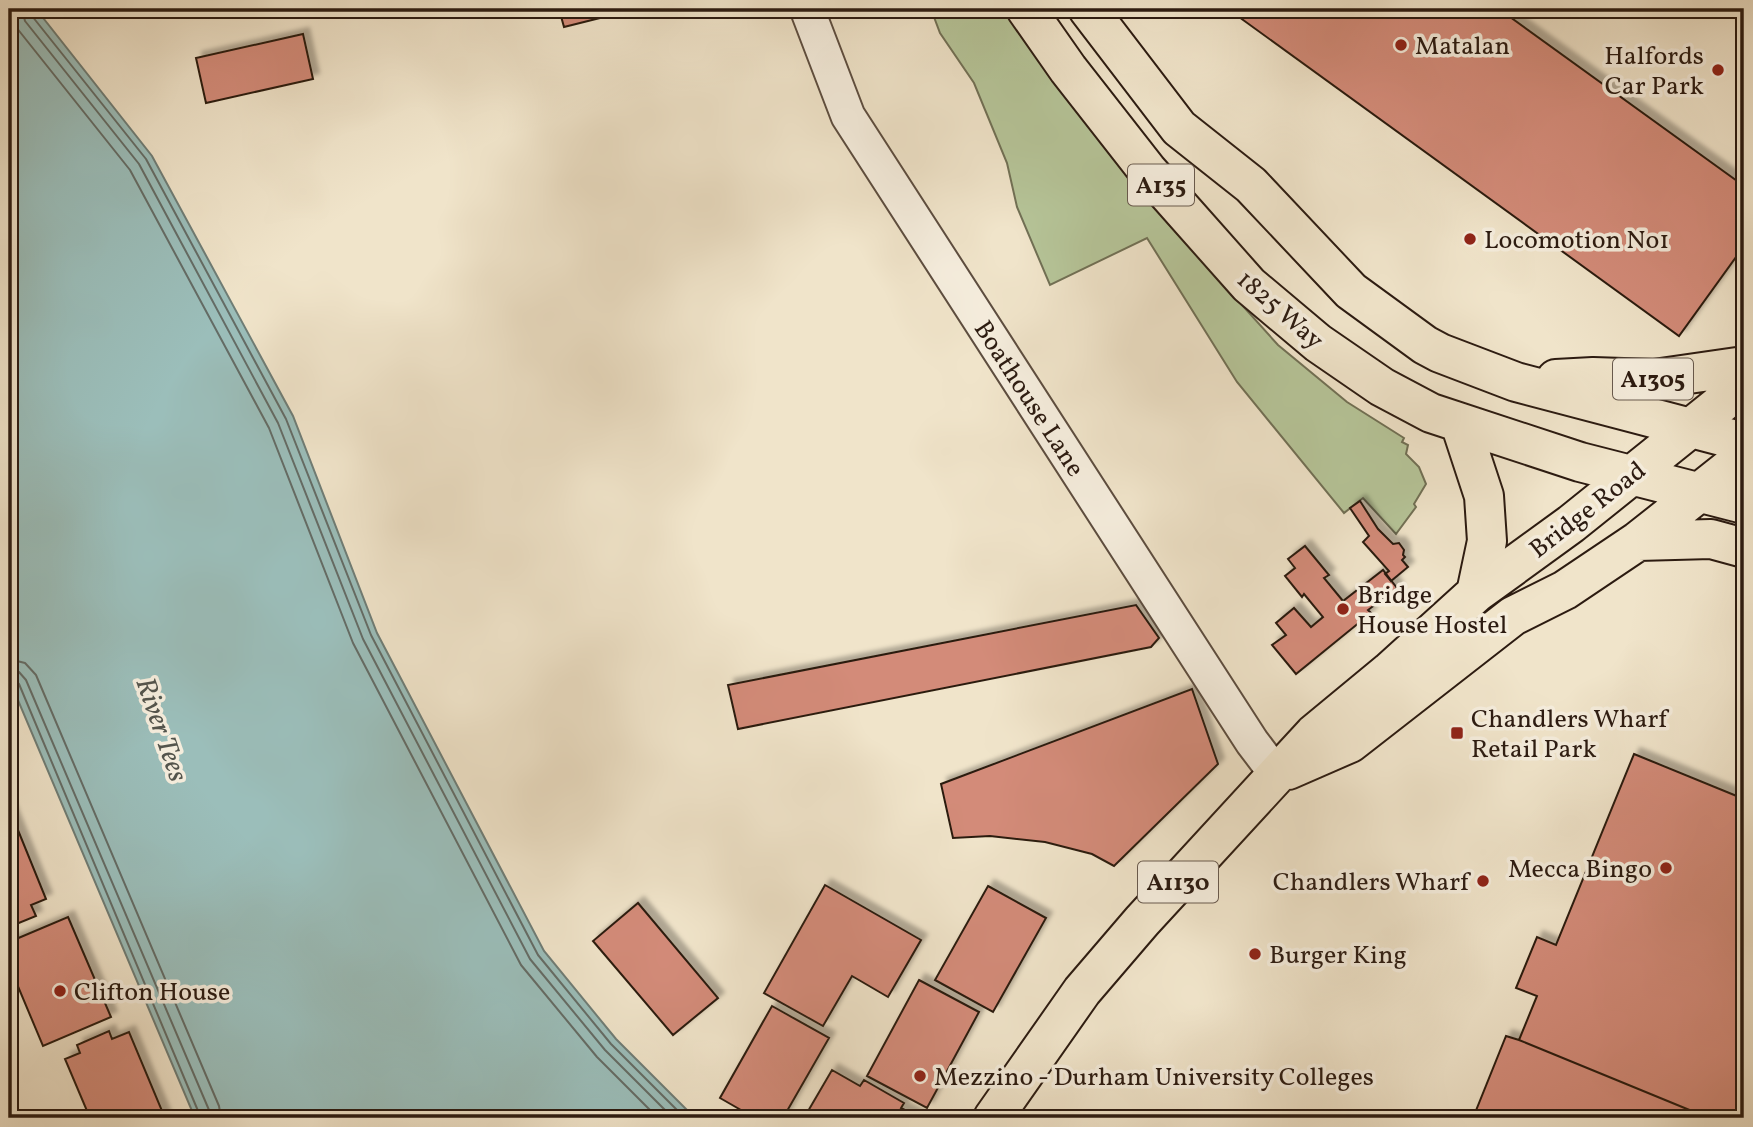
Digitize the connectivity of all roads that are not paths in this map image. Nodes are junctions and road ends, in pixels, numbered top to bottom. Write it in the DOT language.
graph roads {
  1 [pos="807,9"];
  2 [pos="1026,9"];
  3 [pos="1088,9"];
  4 [pos="1744,366"];
  5 [pos="1516,382"];
  6 [pos="1744,385"];
  7 [pos="1460,423"];
  8 [pos="1690,427"];
  9 [pos="1744,442"];
  10 [pos="1744,457"];
  11 [pos="1633,475"];
  12 [pos="1700,493"];
  13 [pos="1744,504"];
  14 [pos="1639,541"];
  15 [pos="1744,548"];
  16 [pos="1476,593"];
  17 [pos="1277,775"];
  18 [pos="993,1118"];
  1 -- 17 [label="street, Boathouse Lane"];
  2 -- 7 [label="main road, 1825 Way / A135"];
  3 -- 5 [label="main road, A135"];
  4 -- 5 [label="main road, A1305"];
  5 -- 8 [label="main road, A135"];
  6 -- 8 [label="main road, Bridge Road / A1305"];
  7 -- 11 [label="main road, 1825 Way / A135"];
  7 -- 16 [label="main road"];
  8 -- 9 [label="main road, A1305"];
  8 -- 11 [label="main road, Bridge Road / A1305"];
  10 -- 12 [label="main road, Bridge Road / A1130"];
  11 -- 12 [label="main road, 1825 Way"];
  11 -- 16 [label="main road, Bridge Road / A1130"];
  12 -- 13 [label="main road, 1825 Way"];
  12 -- 14 [label="main road, Bridge Road / A1130"];
  14 -- 15 [label="main road"];
  14 -- 17 [label="main road, Bridge Road / A1130"];
  16 -- 17 [label="main road, Bridge Road / A1130"];
  17 -- 18 [label="main road, Bridge Road / A1130"];
}
